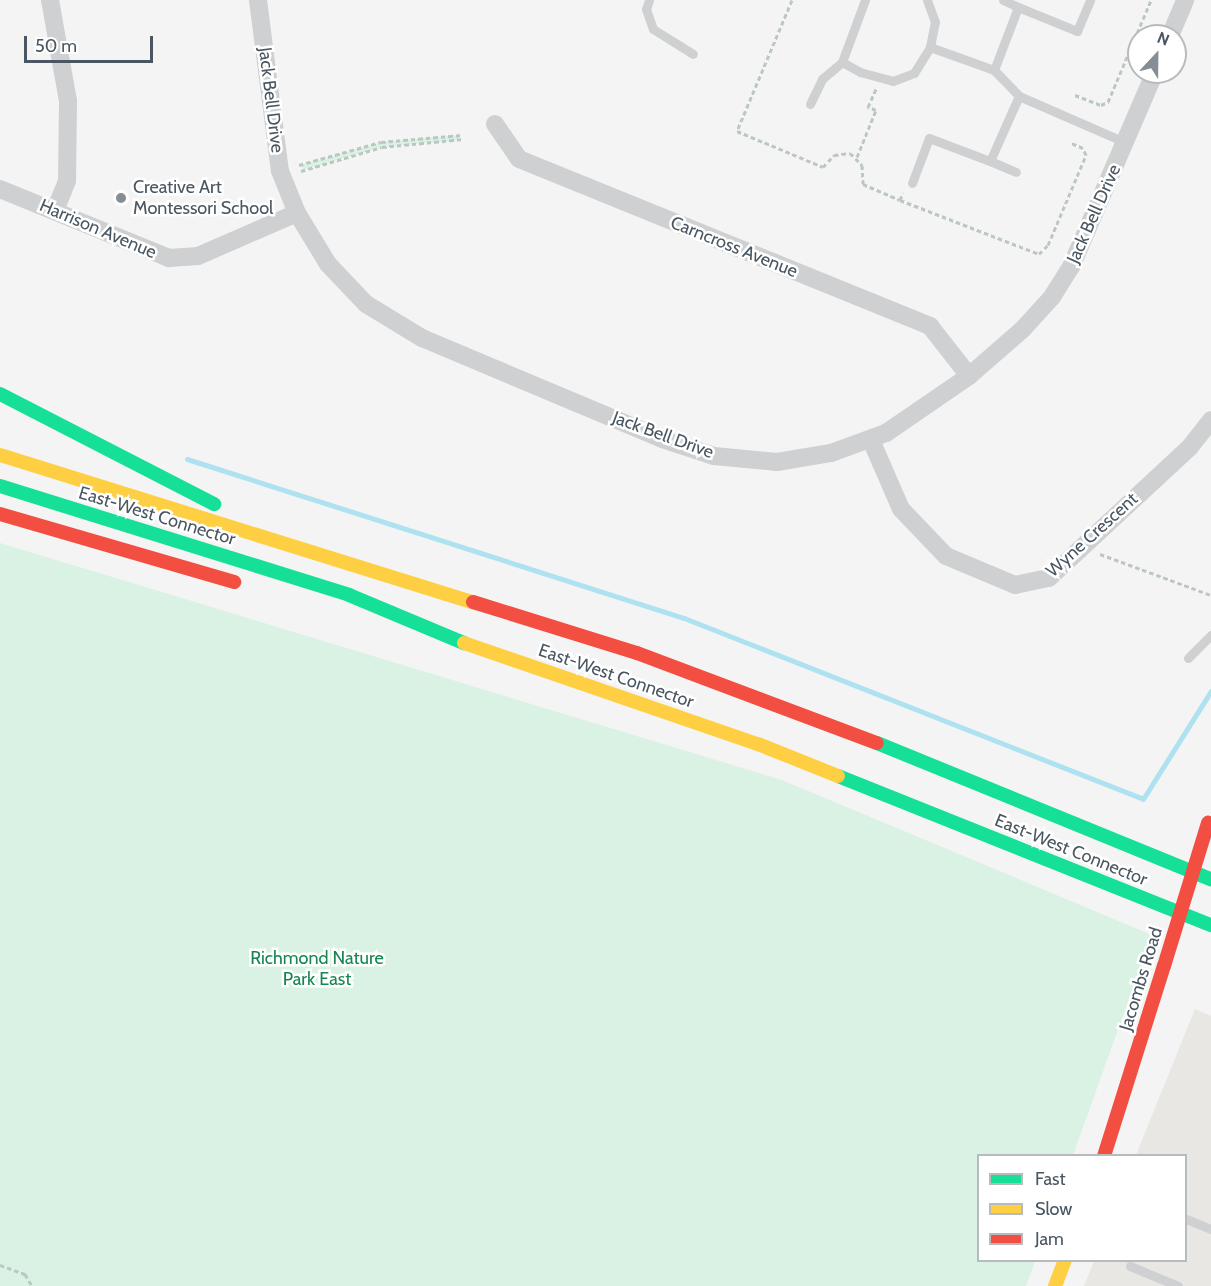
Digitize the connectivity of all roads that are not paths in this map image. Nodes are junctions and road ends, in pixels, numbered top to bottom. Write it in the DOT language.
graph roads {
  1 [pos="50,0"];
  2 [pos="258,0"];
  3 [pos="649,0"];
  4 [pos="865,0"];
  5 [pos="927,0"];
  6 [pos="1003,0"];
  7 [pos="1090,0"];
  8 [pos="1185,0"];
  9 [pos="1018,7"];
  10 [pos="1175,24"];
  11 [pos="930,47"];
  12 [pos="693,54"];
  13 [pos="842,62"];
  14 [pos="994,70"];
  15 [pos="1150,84"];
  16 [pos="1019,96"];
  17 [pos="810,104"];
  18 [pos="495,124"];
  19 [pos="1125,142"];
  20 [pos="990,161"];
  21 [pos="1016,172"];
  22 [pos="912,183"];
  23 [pos="0,189"];
  24 [pos="54,211"];
  25 [pos="297,213"];
  26 [pos="969,376"];
  27 [pos="0,393"];
  28 [pos="1211,420"];
  29 [pos="871,440"];
  30 [pos="0,455"];
  31 [pos="0,486"];
  32 [pos="0,514"];
  33 [pos="0,522"];
  34 [pos="58,530"];
  35 [pos="351,562"];
  36 [pos="244,585"];
  37 [pos="380,625"];
  38 [pos="1211,635"];
  39 [pos="473,646"];
  40 [pos="1188,658"];
  41 [pos="1209,818"];
  42 [pos="1211,879"];
  43 [pos="1208,925"];
  44 [pos="1104,1154"];
  45 [pos="1187,1220"];
  46 [pos="1211,1229"];
  47 [pos="1064,1262"];
  48 [pos="1130,1266"];
  49 [pos="1055,1286"];
  50 [pos="1178,1286"];
  1 -- 24 [label="street"];
  2 -- 25 [label="street, Jack Bell Drive"];
  3 -- 12 [label="lane"];
  4 -- 13 [label="lane"];
  5 -- 11 [label="lane"];
  6 -- 9 [label="lane"];
  7 -- 9 [label="lane"];
  8 -- 10 [label="street"];
  9 -- 14 [label="lane"];
  11 -- 13 [label="lane"];
  11 -- 14 [label="lane"];
  13 -- 17 [label="lane"];
  14 -- 16 [label="lane"];
  15 -- 19 [label="street, Jack Bell Drive"];
  16 -- 19 [label="lane"];
  16 -- 20 [label="lane"];
  18 -- 26 [label="street, Carncross Avenue"];
  19 -- 26 [label="street, Jack Bell Drive"];
  20 -- 21 [label="lane"];
  20 -- 22 [label="lane"];
  23 -- 24 [label="street, Harrison Avenue"];
  24 -- 25 [label="street, Harrison Avenue"];
  25 -- 29 [label="street, Jack Bell Drive"];
  26 -- 29 [label="street, Jack Bell Drive"];
  27 -- 35 [label="main road"];
  28 -- 29 [label="street, Wyne Crescent"];
  30 -- 35 [label="main road, East-West Connector"];
  31 -- 39 [label="main road, East-West Connector"];
  32 -- 34 [label="main road"];
  33 -- 34 [label="main road"];
  34 -- 36 [label="main road"];
  35 -- 42 [label="main road, East-West Connector"];
  37 -- 39 [label="main road"];
  38 -- 40 [label="lane"];
  39 -- 43 [label="main road, East-West Connector"];
  41 -- 44 [label="main road, Jacombs Road, bridge"];
  45 -- 46 [label="lane"];
  47 -- 49 [label="main road"];
  48 -- 50 [label="lane"];
}
